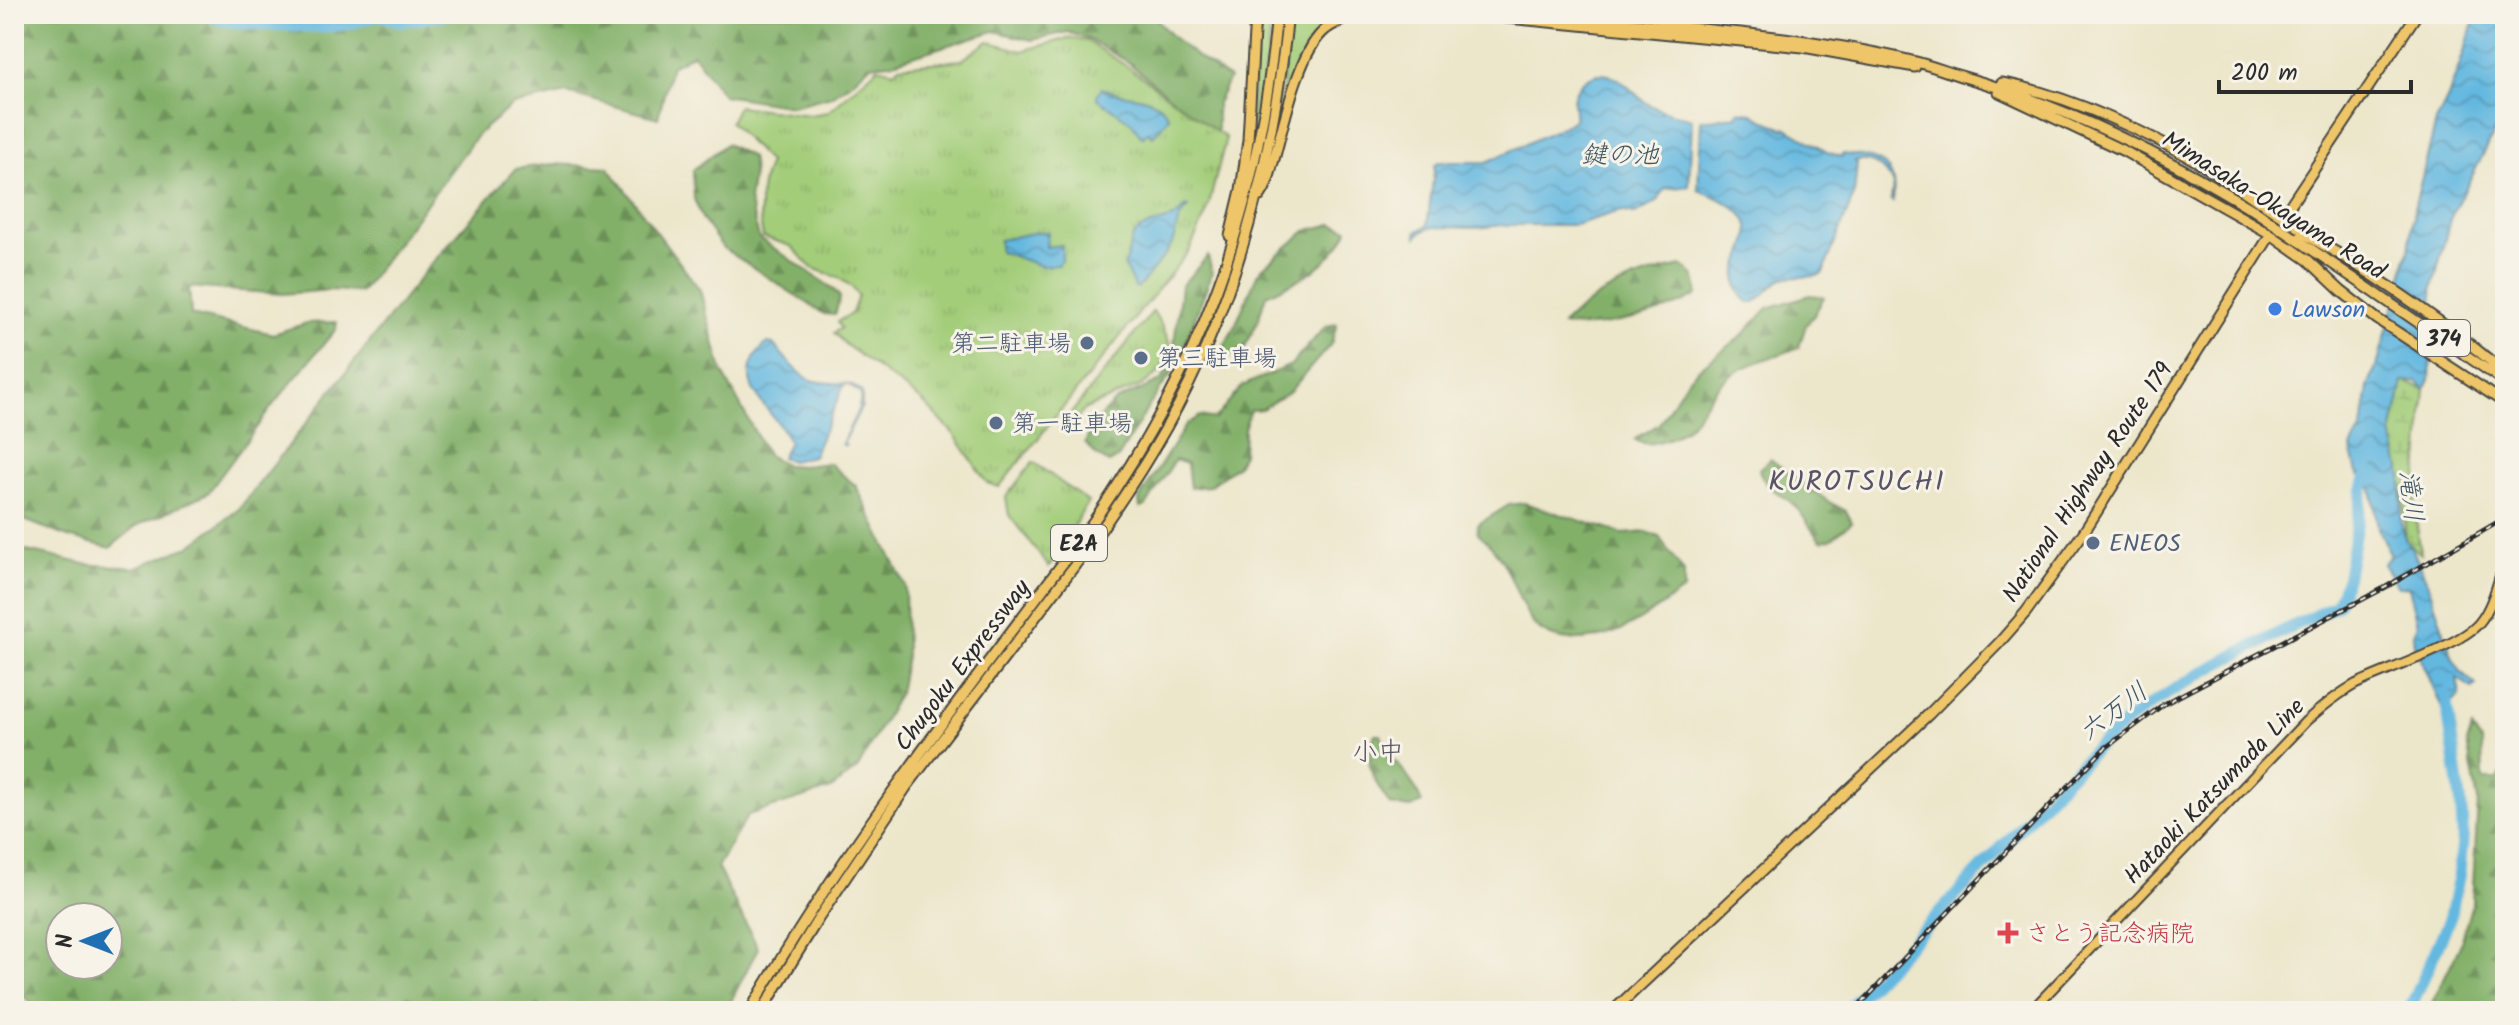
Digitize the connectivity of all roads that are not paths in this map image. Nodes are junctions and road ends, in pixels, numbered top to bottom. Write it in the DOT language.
graph roads {
  1 [pos="1255,14"];
  2 [pos="1277,14"];
  3 [pos="1288,14"];
  4 [pos="1373,14"];
  5 [pos="1467,14"];
  6 [pos="1534,14"];
  7 [pos="2417,14"];
  8 [pos="1965,77"];
  9 [pos="2033,99"];
  10 [pos="1256,202"];
  11 [pos="2284,218"];
  12 [pos="2271,234"];
  13 [pos="1215,298"];
  14 [pos="2505,373"];
  15 [pos="2505,382"];
  16 [pos="2505,403"];
  17 [pos="2505,560"];
  18 [pos="750,1011"];
  19 [pos="762,1011"];
  20 [pos="1613,1011"];
  21 [pos="2031,1011"];
  1 -- 13 [label="highway"];
  2 -- 13 [label="highway, Chugoku Expressway / E2A"];
  3 -- 10 [label="highway, Chugoku Expressway / E2A"];
  4 -- 10 [label="highway"];
  5 -- 8 [label="highway, Mimasaka-Okayama Road / 374"];
  6 -- 8 [label="highway, Mimasaka-Okayama Road / 374"];
  7 -- 11 [label="highway, National Highway Route 179"];
  8 -- 9 [label="highway, Mimasaka-Okayama Road / 374"];
  9 -- 11 [label="highway"];
  9 -- 12 [label="highway"];
  9 -- 15 [label="highway, Mimasaka-Okayama Road / 374, bridge"];
  10 -- 19 [label="highway, Chugoku Expressway / E2A"];
  11 -- 12 [label="highway, National Highway Route 179"];
  11 -- 14 [label="highway"];
  12 -- 16 [label="highway"];
  12 -- 20 [label="highway, National Highway Route 179"];
  13 -- 18 [label="highway, Chugoku Expressway / E2A"];
  17 -- 21 [label="main road, Hataoki Katsumada Line"];
}
